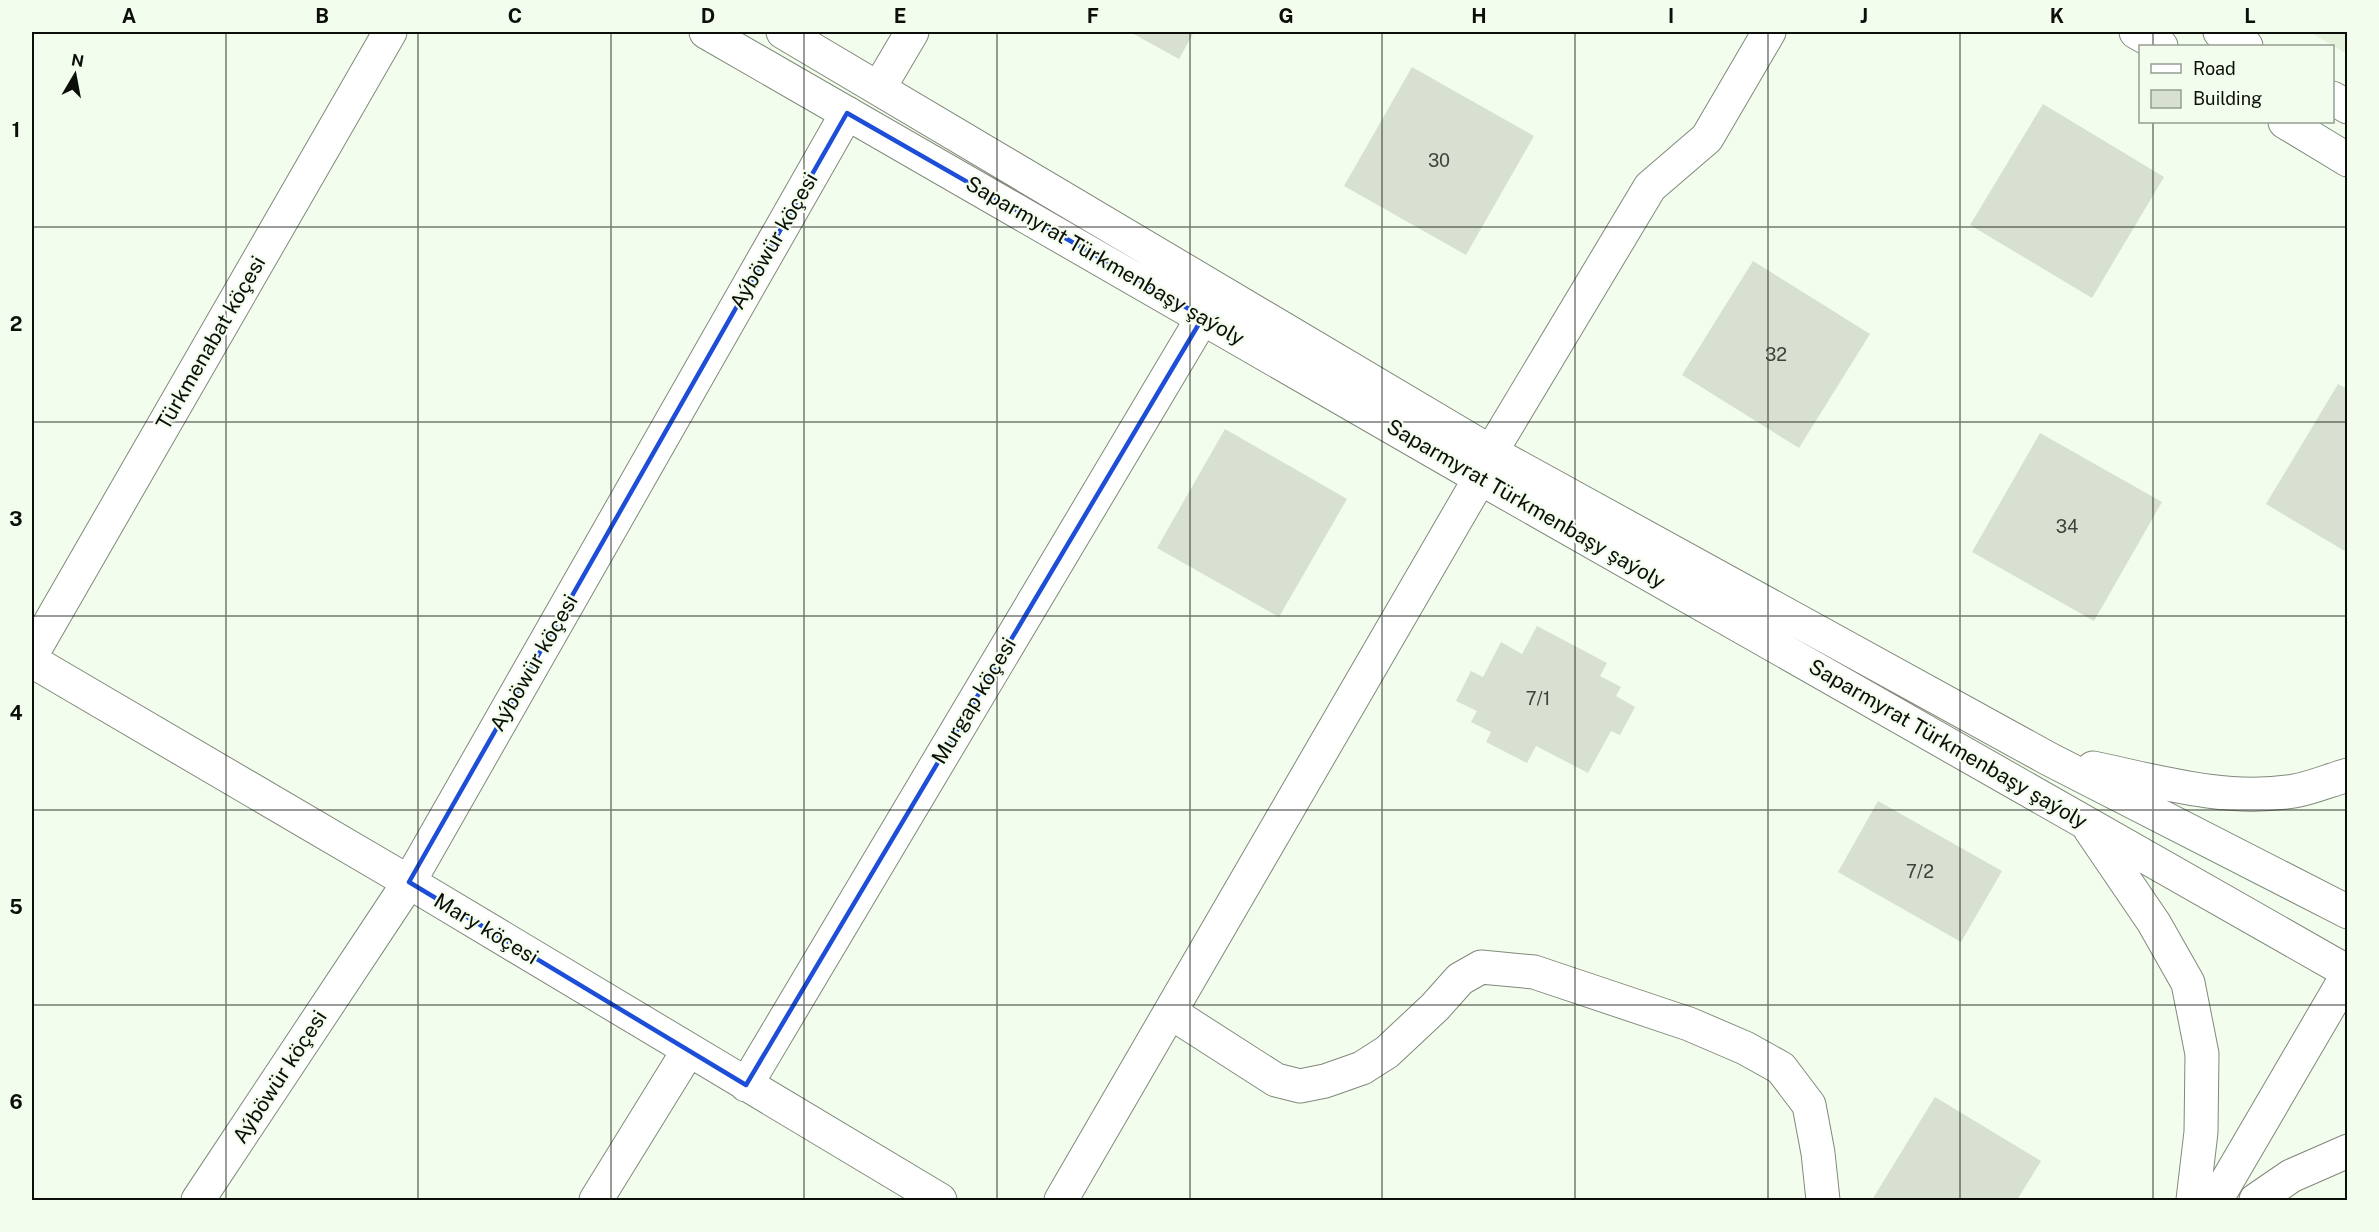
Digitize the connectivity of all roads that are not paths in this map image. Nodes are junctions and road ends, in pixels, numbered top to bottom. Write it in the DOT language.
graph roads {
  1 [pos="390,32"];
  2 [pos="706,32"];
  3 [pos="783,32"];
  4 [pos="912,32"];
  5 [pos="1769,32"];
  6 [pos="2136,32"];
  7 [pos="2220,32"];
  8 [pos="2159,45"];
  9 [pos="2244,45"];
  10 [pos="879,88"];
  11 [pos="2334,99"];
  12 [pos="2348,107"];
  13 [pos="847,112"];
  14 [pos="2287,123"];
  15 [pos="2348,159"];
  16 [pos="1203,317"];
  17 [pos="1485,465"];
  18 [pos="32,654"];
  19 [pos="32,661"];
  20 [pos="2049,759"];
  21 [pos="2348,775"];
  22 [pos="2086,822"];
  23 [pos="409,882"];
  24 [pos="2348,912"];
  25 [pos="2348,973"];
  26 [pos="1170,1012"];
  27 [pos="688,1051"];
  28 [pos="746,1085"];
  29 [pos="2348,1151"];
  30 [pos="198,1200"];
  31 [pos="596,1200"];
  32 [pos="940,1200"];
  33 [pos="1061,1200"];
  34 [pos="1823,1200"];
  35 [pos="2193,1200"];
  36 [pos="2216,1200"];
  37 [pos="2256,1200"];
  1 -- 18 [label="street, Türkmenabat köçesi"];
  2 -- 13 [label="street, Saparmyrat Türkmenbaşy şaýoly"];
  3 -- 10 [label="street, Saparmyrat Türkmenbaşy şaýoly"];
  4 -- 10 [label="street"];
  5 -- 17 [label="street"];
  6 -- 8 [label="street"];
  7 -- 9 [label="street"];
  10 -- 17 [label="street, Saparmyrat Türkmenbaşy şaýoly"];
  11 -- 12 [label="street"];
  13 -- 16 [label="street, Saparmyrat Türkmenbaşy şaýoly"];
  13 -- 23 [label="street, Aýböwür köçesi"];
  14 -- 15 [label="street"];
  16 -- 17 [label="street, Saparmyrat Türkmenbaşy şaýoly"];
  16 -- 28 [label="street, Murgap köçesi"];
  17 -- 20 [label="street, Saparmyrat Türkmenbaşy şaýoly"];
  17 -- 22 [label="street, Saparmyrat Türkmenbaşy şaýoly"];
  17 -- 26 [label="street"];
  19 -- 23 [label="street, Mary köçesi"];
  20 -- 21 [label="street"];
  20 -- 24 [label="street, Saparmyrat Türkmenbaşy şaýoly"];
  22 -- 25 [label="street, Saparmyrat Türkmenbaşy şaýoly"];
  22 -- 35 [label="street"];
  23 -- 27 [label="street, Mary köçesi"];
  23 -- 30 [label="street, Aýböwür köçesi"];
  25 -- 36 [label="street"];
  26 -- 33 [label="street"];
  26 -- 34 [label="street"];
  27 -- 28 [label="street, Mary köçesi"];
  27 -- 31 [label="street"];
  28 -- 32 [label="street, Mary köçesi"];
  29 -- 37 [label="street"];
}
